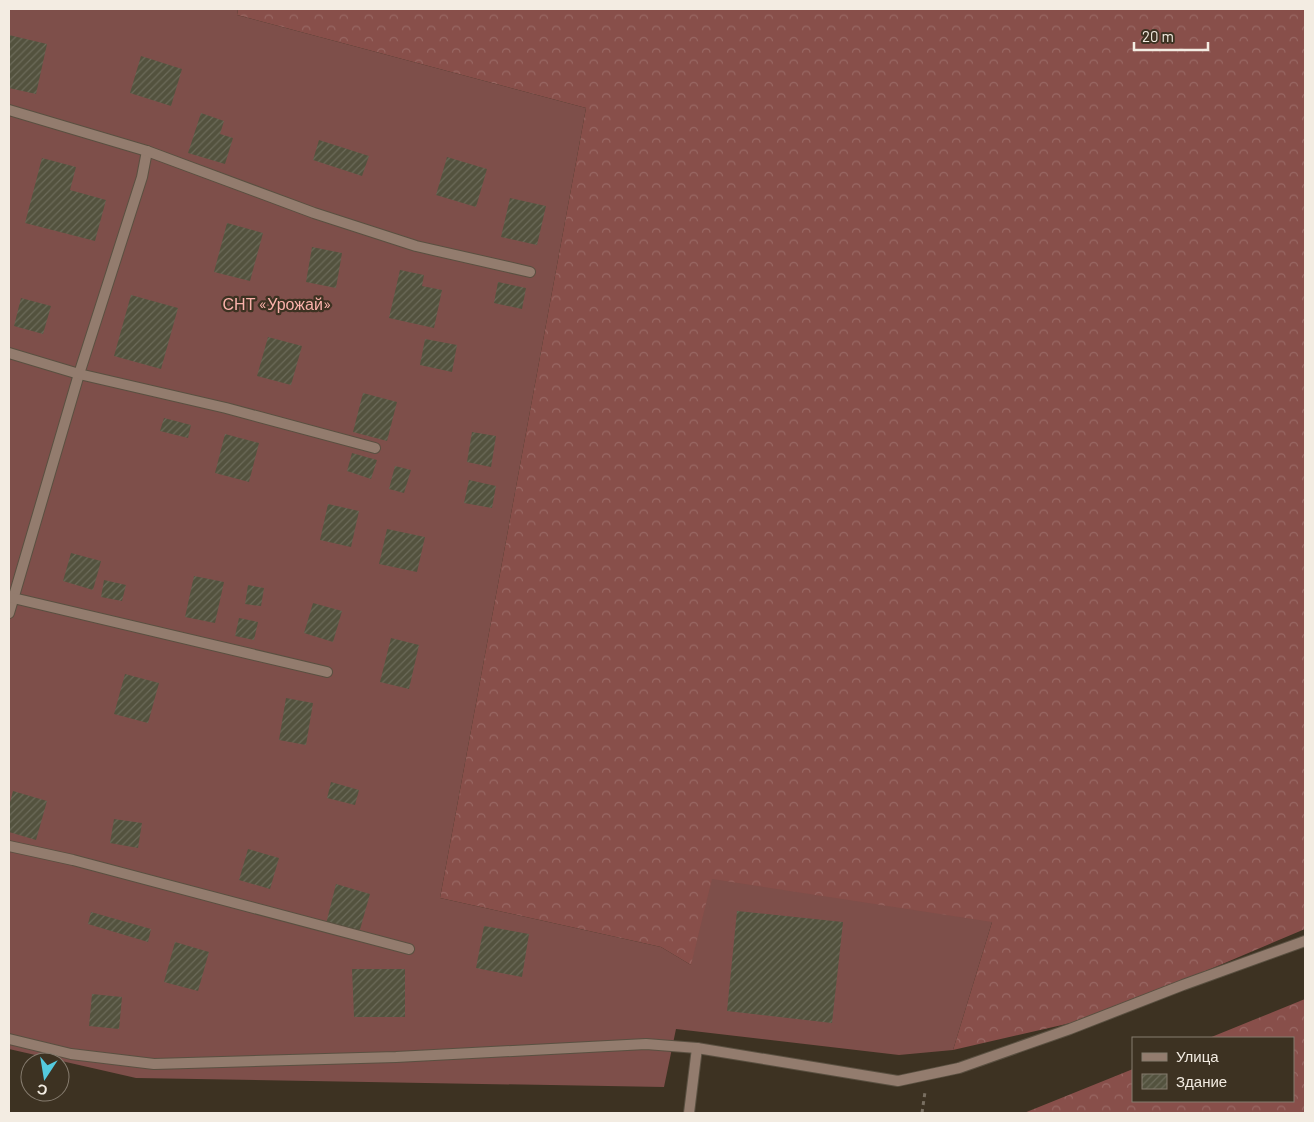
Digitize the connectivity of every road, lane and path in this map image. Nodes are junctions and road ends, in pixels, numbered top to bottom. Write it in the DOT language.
graph roads {
  1 [pos="9,110"];
  2 [pos="147,151"];
  3 [pos="530,272"];
  4 [pos="9,353"];
  5 [pos="79,374"];
  6 [pos="375,448"];
  7 [pos="11,597"];
  8 [pos="9,613"];
  9 [pos="327,672"];
  10 [pos="9,846"];
  11 [pos="1305,941"];
  12 [pos="409,949"];
  13 [pos="9,1039"];
  14 [pos="697,1048"];
  15 [pos="689,1113"];
  1 -- 2 [label="street"];
  2 -- 3 [label="street"];
  2 -- 5 [label="street"];
  4 -- 5 [label="street"];
  5 -- 6 [label="street"];
  5 -- 7 [label="street"];
  7 -- 8 [label="street"];
  7 -- 9 [label="street"];
  10 -- 12 [label="street"];
  11 -- 14 [label="street"];
  13 -- 14 [label="street"];
  14 -- 15 [label="street"];
}
